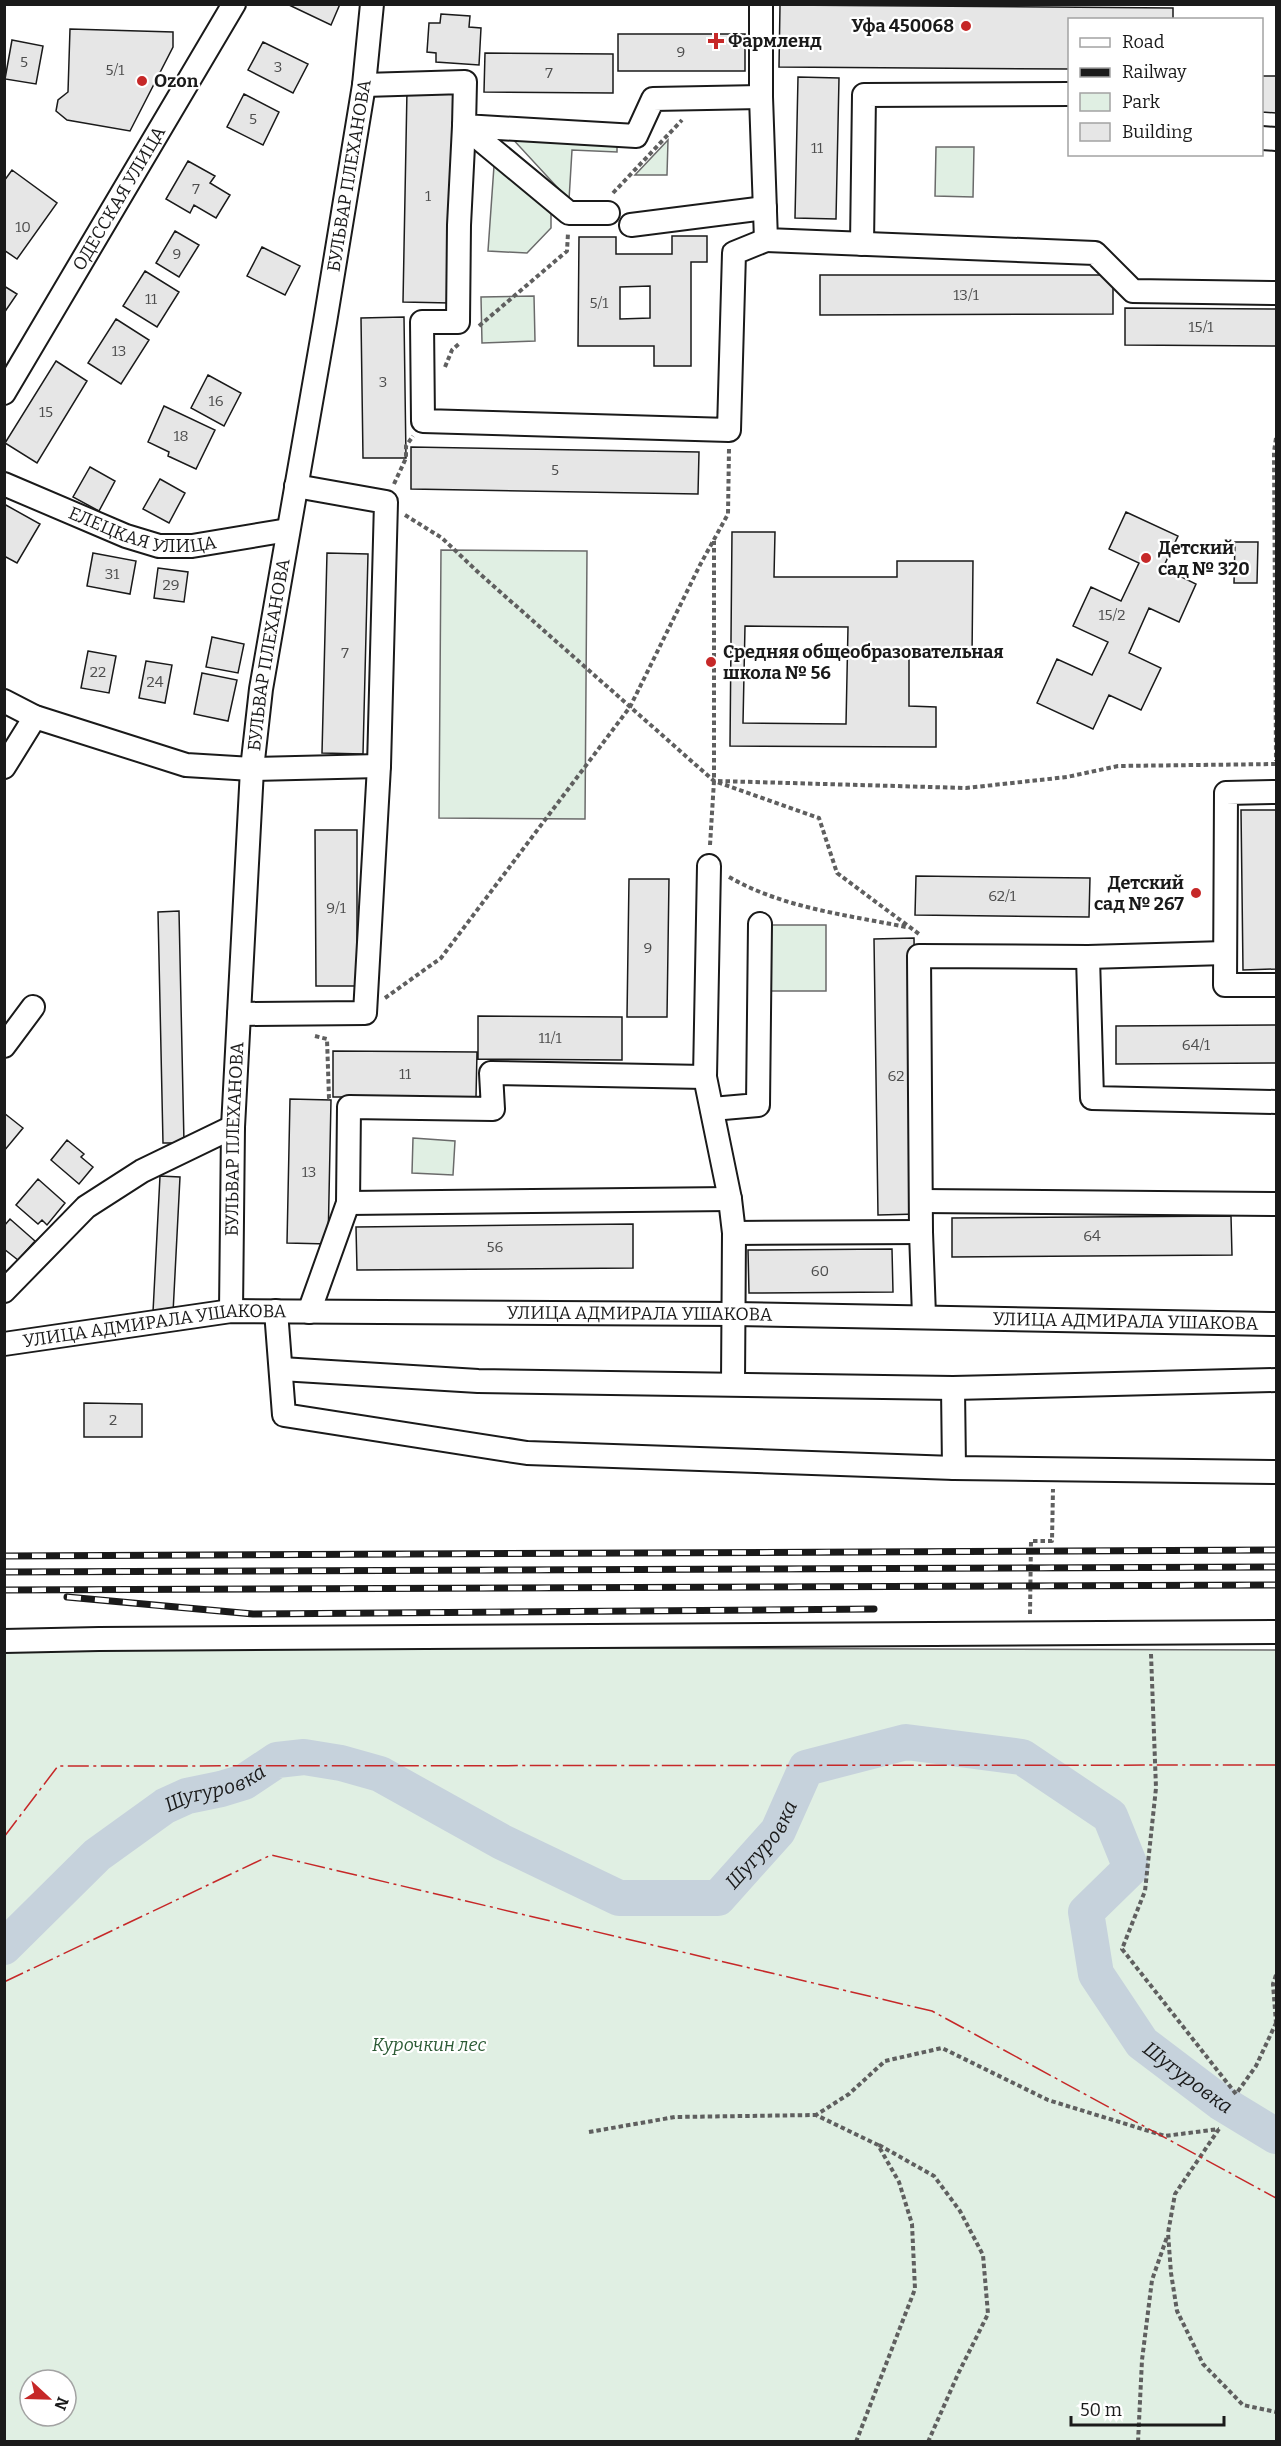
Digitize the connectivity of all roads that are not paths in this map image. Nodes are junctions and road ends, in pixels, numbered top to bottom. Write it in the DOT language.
graph roads {
  1 [pos="234,4"];
  2 [pos="761,4"];
  3 [pos="371,6"];
  4 [pos="364,85"];
  5 [pos="1068,94"];
  6 [pos="761,97"];
  7 [pos="464,126"];
  8 [pos="765,208"];
  9 [pos="608,213"];
  10 [pos="631,225"];
  11 [pos="766,240"];
  12 [pos="862,244"];
  13 [pos="1276,293"];
  14 [pos="4,393"];
  15 [pos="4,484"];
  16 [pos="296,486"];
  17 [pos="288,530"];
  18 [pos="4,701"];
  19 [pos="35,717"];
  20 [pos="379,766"];
  21 [pos="4,767"];
  22 [pos="252,769"];
  23 [pos="1276,792"];
  24 [pos="709,866"];
  25 [pos="760,924"];
  26 [pos="1225,953"];
  27 [pos="1088,957"];
  28 [pos="1276,985"];
  29 [pos="33,1007"];
  30 [pos="239,1014"];
  31 [pos="4,1046"];
  32 [pos="705,1077"];
  33 [pos="1276,1102"];
  34 [pos="711,1109"];
  35 [pos="232,1127"];
  36 [pos="730,1199"];
  37 [pos="921,1201"];
  38 [pos="348,1203"];
  39 [pos="1276,1204"];
  40 [pos="921,1232"];
  41 [pos="734,1233"];
  42 [pos="4,1291"];
  43 [pos="231,1311"];
  44 [pos="276,1311"];
  45 [pos="309,1312"];
  46 [pos="735,1314"];
  47 [pos="924,1316"];
  48 [pos="1276,1324"];
  49 [pos="4,1344"];
  50 [pos="281,1369"];
  51 [pos="1276,1380"];
  52 [pos="733,1384"];
  53 [pos="953,1388"];
  54 [pos="954,1468"];
  55 [pos="1276,1473"];
  56 [pos="1276,1632"];
  57 [pos="4,1641"];
  1 -- 14 [label="street, ОДЕССКАЯ УЛИЦА"];
  2 -- 6 [label="street"];
  3 -- 4 [label="street, БУЛЬВАР ПЛЕХАНОВА"];
  4 -- 7 [label="street"];
  4 -- 16 [label="street, БУЛЬВАР ПЛЕХАНОВА"];
  5 -- 12 [label="street"];
  6 -- 7 [label="street"];
  6 -- 8 [label="street"];
  7 -- 9 [label="street"];
  7 -- 11 [label="street"];
  8 -- 10 [label="street"];
  8 -- 11 [label="street"];
  11 -- 12 [label="street"];
  12 -- 13 [label="street"];
  15 -- 17 [label="street, ЕЛЕЦКАЯ УЛИЦА"];
  16 -- 17 [label="street, БУЛЬВАР ПЛЕХАНОВА"];
  16 -- 20 [label="street"];
  17 -- 22 [label="street, БУЛЬВАР ПЛЕХАНОВА"];
  18 -- 19 [label="street"];
  19 -- 21 [label="street"];
  19 -- 22 [label="street"];
  20 -- 22 [label="street"];
  20 -- 30 [label="street"];
  22 -- 30 [label="street, БУЛЬВАР ПЛЕХАНОВА"];
  23 -- 26 [label="street"];
  24 -- 32 [label="street"];
  25 -- 34 [label="street"];
  26 -- 27 [label="street"];
  26 -- 28 [label="street"];
  27 -- 33 [label="street"];
  27 -- 37 [label="street"];
  29 -- 31 [label="street"];
  30 -- 35 [label="street, БУЛЬВАР ПЛЕХАНОВА"];
  32 -- 34 [label="street"];
  32 -- 38 [label="street"];
  34 -- 36 [label="street"];
  35 -- 42 [label="street"];
  35 -- 43 [label="street, БУЛЬВАР ПЛЕХАНОВА"];
  36 -- 38 [label="street"];
  36 -- 41 [label="street"];
  37 -- 39 [label="street"];
  37 -- 40 [label="street"];
  38 -- 45 [label="street"];
  40 -- 41 [label="street"];
  40 -- 47 [label="street"];
  41 -- 46 [label="street"];
  43 -- 44 [label="street, УЛИЦА АДМИРАЛА УШАКОВА"];
  43 -- 49 [label="street, УЛИЦА АДМИРАЛА УШАКОВА"];
  44 -- 45 [label="street, УЛИЦА АДМИРАЛА УШАКОВА"];
  44 -- 50 [label="street"];
  45 -- 46 [label="street, УЛИЦА АДМИРАЛА УШАКОВА"];
  46 -- 47 [label="street, УЛИЦА АДМИРАЛА УШАКОВА"];
  46 -- 52 [label="street"];
  47 -- 48 [label="street, УЛИЦА АДМИРАЛА УШАКОВА"];
  50 -- 52 [label="street"];
  50 -- 54 [label="street"];
  51 -- 53 [label="street"];
  52 -- 53 [label="street"];
  53 -- 54 [label="street"];
  54 -- 55 [label="street"];
  56 -- 57 [label="street"];
}
